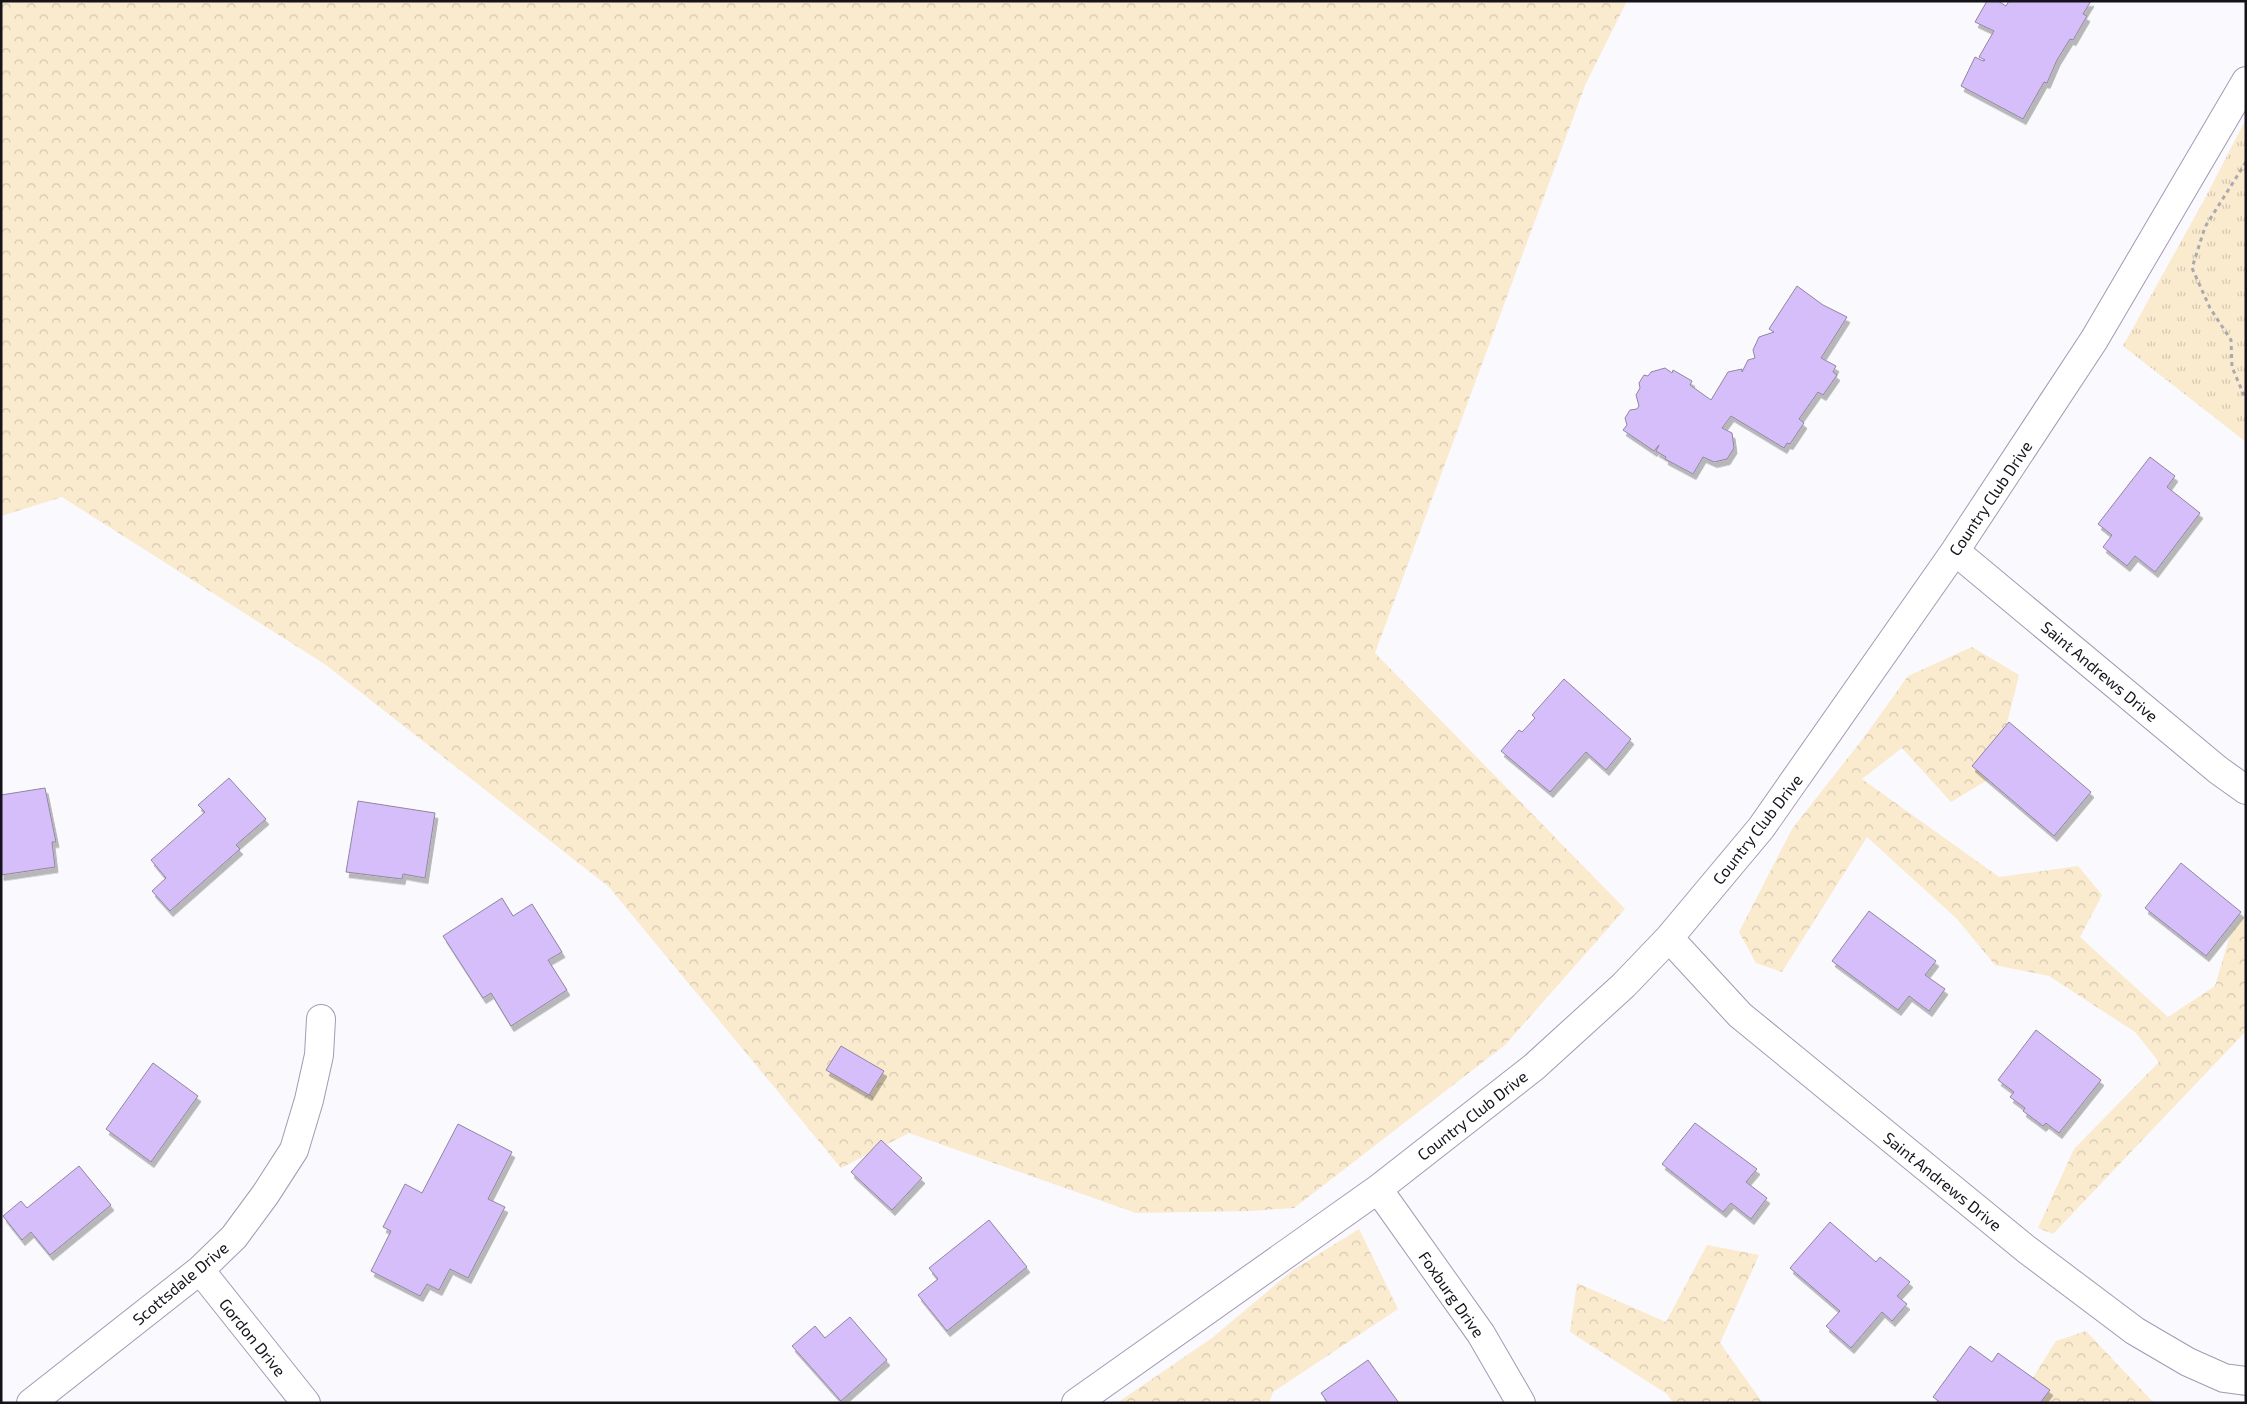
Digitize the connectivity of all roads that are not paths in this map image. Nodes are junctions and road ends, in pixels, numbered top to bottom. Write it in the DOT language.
graph roads {
  1 [pos="2246,81"];
  2 [pos="1955,551"];
  3 [pos="2246,790"];
  4 [pos="1668,938"];
  5 [pos="321,1019"];
  6 [pos="1378,1188"];
  7 [pos="200,1270"];
  8 [pos="2246,1381"];
  9 [pos="31,1403"];
  10 [pos="306,1403"];
  11 [pos="1076,1403"];
  12 [pos="1521,1403"];
  1 -- 2 [label="street, Country Club Drive"];
  2 -- 3 [label="street, Saint Andrews Drive"];
  2 -- 4 [label="street, Country Club Drive"];
  4 -- 6 [label="street, Country Club Drive"];
  4 -- 8 [label="street, Saint Andrews Drive"];
  5 -- 7 [label="street, Scottsdale Drive"];
  6 -- 11 [label="street, Country Club Drive"];
  6 -- 12 [label="street, Foxburg Drive"];
  7 -- 9 [label="street, Scottsdale Drive"];
  7 -- 10 [label="street, Gordon Drive"];
}
